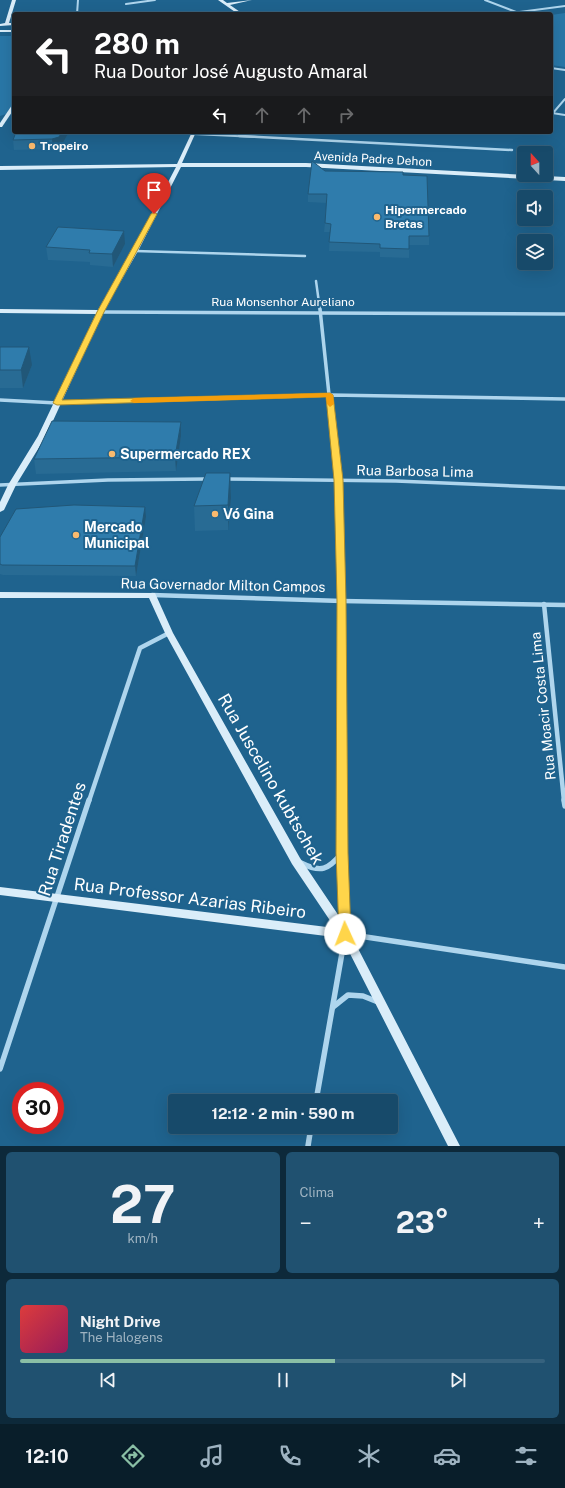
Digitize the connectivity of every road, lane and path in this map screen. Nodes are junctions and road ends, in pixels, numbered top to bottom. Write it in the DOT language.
graph roads {
  1 [pos="14,0"];
  2 [pos="78,0"];
  3 [pos="155,0"];
  4 [pos="220,0"];
  5 [pos="250,0"];
  6 [pos="485,0"];
  7 [pos="126,4"];
  8 [pos="227,4"];
  9 [pos="565,6"];
  10 [pos="77,12"];
  11 [pos="238,12"];
  12 [pos="516,12"];
  13 [pos="7,24"];
  14 [pos="12,24"];
  15 [pos="0,25"];
  16 [pos="12,30"];
  17 [pos="0,31"];
  18 [pos="553,68"];
  19 [pos="565,70"];
  20 [pos="565,100"];
  21 [pos="12,108"];
  22 [pos="12,108"];
  23 [pos="553,112"];
  24 [pos="2,113"];
  25 [pos="553,113"];
  26 [pos="565,115"];
  27 [pos="0,126"];
  28 [pos="194,134"];
  29 [pos="213,134"];
  30 [pos="512,150"];
  31 [pos="179,165"];
  32 [pos="0,168"];
  33 [pos="565,179"];
  34 [pos="134,251"];
  35 [pos="305,256"];
  36 [pos="316,281"];
  37 [pos="0,311"];
  38 [pos="100,312"];
  39 [pos="321,314"];
  40 [pos="565,314"];
  41 [pos="330,395"];
  42 [pos="565,399"];
  43 [pos="0,400"];
  44 [pos="57,403"];
  45 [pos="216,479"];
  46 [pos="224,479"];
  47 [pos="338,480"];
  48 [pos="0,485"];
  49 [pos="12,485"];
  50 [pos="565,488"];
  51 [pos="0,510"];
  52 [pos="0,595"];
  53 [pos="152,596"];
  54 [pos="342,601"];
  55 [pos="544,604"];
  56 [pos="565,605"];
  57 [pos="169,633"];
  58 [pos="565,806"];
  59 [pos="342,853"];
  60 [pos="296,861"];
  61 [pos="0,891"];
  62 [pos="57,897"];
  63 [pos="345,934"];
  64 [pos="565,967"];
  65 [pos="380,1002"];
  66 [pos="332,1008"];
  67 [pos="0,1069"];
  68 [pos="317,1094"];
  69 [pos="310,1134"];
  70 [pos="308,1146"];
  71 [pos="454,1146"];
  1 -- 13 [label="main road"];
  2 -- 10 [label="street"];
  3 -- 7 [label="street"];
  4 -- 8 [label="main road"];
  5 -- 8 [label="main road"];
  6 -- 12 [label="street"];
  8 -- 11 [label="main road"];
  9 -- 12 [label="street"];
  13 -- 14 [label="main road"];
  13 -- 15 [label="main road"];
  16 -- 17 [label="main road"];
  18 -- 19 [label="street"];
  20 -- 23 [label="street"];
  21 -- 24 [label="main road"];
  22 -- 27 [label="main road"];
  25 -- 26 [label="street"];
  28 -- 31 [label="main road"];
  29 -- 30 [label="street"];
  31 -- 32 [label="main road, Avenida Padre Dehon"];
  31 -- 33 [label="main road, Avenida Padre Dehon"];
  31 -- 34 [label="main road"];
  34 -- 35 [label="street"];
  34 -- 38 [label="main road"];
  36 -- 39 [label="street"];
  37 -- 38 [label="main road, Rua Monsenhor Aureliano"];
  38 -- 39 [label="street, Rua Monsenhor Aureliano"];
  38 -- 44 [label="main road"];
  39 -- 40 [label="street, Rua Monsenhor Aureliano"];
  39 -- 41 [label="street"];
  41 -- 42 [label="street"];
  41 -- 44 [label="street"];
  41 -- 47 [label="street"];
  43 -- 44 [label="street"];
  44 -- 49 [label="main road"];
  45 -- 49 [label="street"];
  46 -- 47 [label="street, Rua Barbosa Lima"];
  47 -- 50 [label="street, Rua Barbosa Lima"];
  47 -- 54 [label="street"];
  48 -- 49 [label="street"];
  49 -- 51 [label="main road"];
  52 -- 53 [label="main road, Rua Governador Milton Campos"];
  53 -- 54 [label="street, Rua Governador Milton Campos"];
  53 -- 57 [label="main road, Rua Juscelino kubtschek"];
  54 -- 55 [label="street, Rua Governador Milton Campos"];
  54 -- 59 [label="street"];
  55 -- 56 [label="street, Rua Governador Milton Campos"];
  55 -- 58 [label="street, Rua Moacir Costa Lima"];
  57 -- 60 [label="main road, Rua Juscelino kubtschek"];
  57 -- 62 [label="street, Rua Tiradentes"];
  59 -- 60 [label="street"];
  59 -- 63 [label="street"];
  60 -- 63 [label="main road, Rua Juscelino kubtschek"];
  61 -- 62 [label="main road, Rua Professor Azarias Ribeiro"];
  62 -- 63 [label="main road, Rua Professor Azarias Ribeiro"];
  62 -- 67 [label="street, Rua Tiradentes"];
  63 -- 64 [label="street, Rua Professor Azarias Ribeiro"];
  63 -- 65 [label="main road, Rua Juscelino kubtschek"];
  63 -- 66 [label="street"];
  65 -- 66 [label="street"];
  65 -- 71 [label="main road, Rua Juscelino kubtschek"];
  66 -- 68 [label="street"];
  69 -- 70 [label="street"];
}
